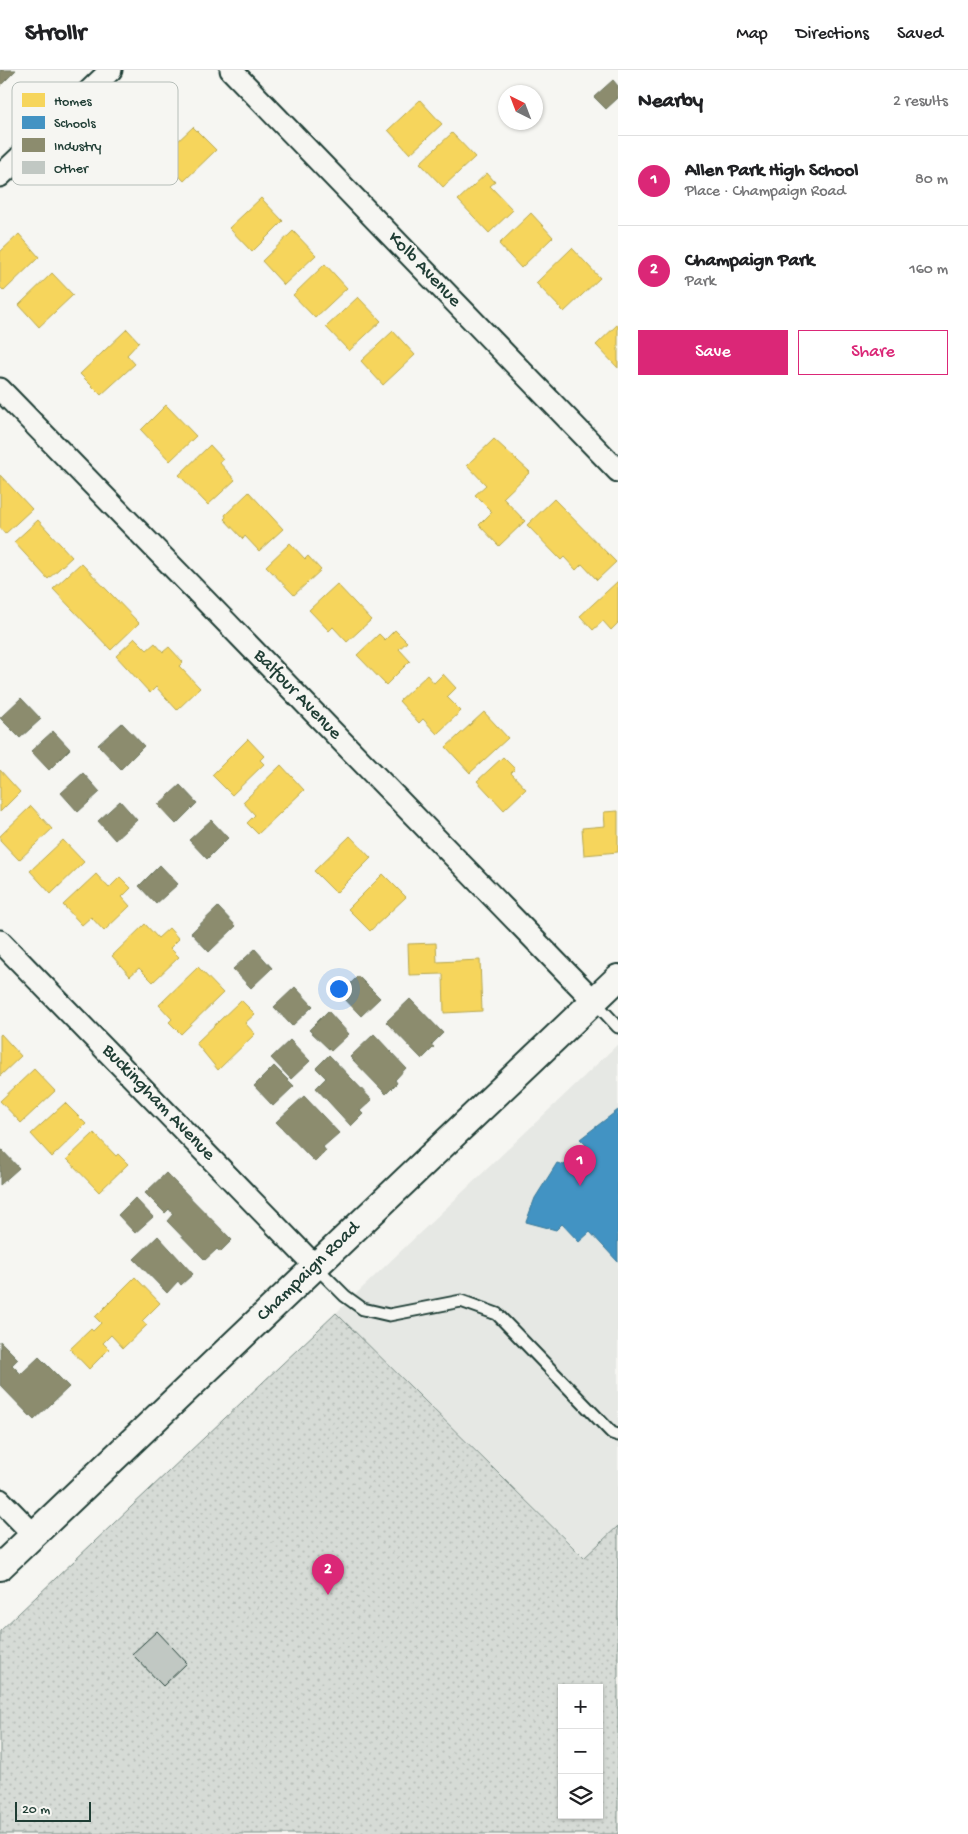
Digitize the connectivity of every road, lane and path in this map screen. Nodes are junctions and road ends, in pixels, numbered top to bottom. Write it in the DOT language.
graph roads {
  1 [pos="111,70"];
  2 [pos="231,70"];
  3 [pos="98,82"];
  4 [pos="12,165"];
  5 [pos="0,176"];
  6 [pos="0,389"];
  7 [pos="618,470"];
  8 [pos="0,941"];
  9 [pos="618,978"];
  10 [pos="594,1001"];
  11 [pos="618,1027"];
  12 [pos="315,1266"];
  13 [pos="618,1435"];
  14 [pos="0,1500"];
  15 [pos="34,1534"];
  16 [pos="0,1567"];
  1 -- 3 [label="street"];
  2 -- 7 [label="street, Kolb Avenue"];
  4 -- 5 [label="street"];
  6 -- 10 [label="street, Balfour Avenue"];
  8 -- 12 [label="street, Buckingham Avenue"];
  9 -- 10 [label="street, Champaign Road"];
  10 -- 11 [label="lane"];
  10 -- 12 [label="street, Champaign Road"];
  12 -- 13 [label="lane"];
  12 -- 15 [label="street, Champaign Road"];
  14 -- 15 [label="street"];
  15 -- 16 [label="street, Champaign Road"];
}
